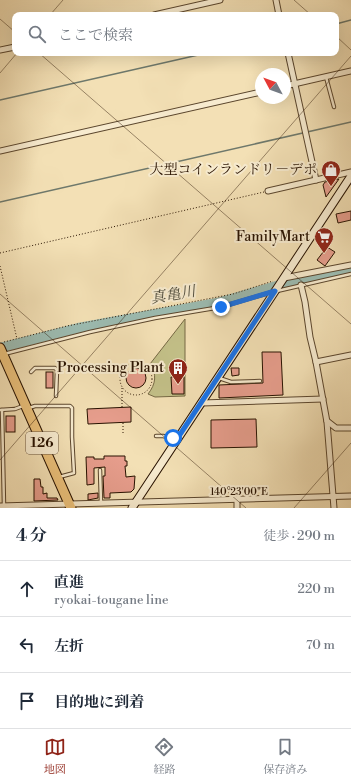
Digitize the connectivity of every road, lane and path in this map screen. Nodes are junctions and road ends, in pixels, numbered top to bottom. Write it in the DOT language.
graph roads {
  1 [pos="220,0"];
  2 [pos="276,0"];
  3 [pos="167,12"];
  4 [pos="278,12"];
  5 [pos="12,48"];
  6 [pos="0,50"];
  7 [pos="289,56"];
  8 [pos="351,72"];
  9 [pos="326,77"];
  10 [pos="295,84"];
  11 [pos="291,85"];
  12 [pos="255,93"];
  13 [pos="334,107"];
  14 [pos="0,151"];
  15 [pos="351,172"];
  16 [pos="351,176"];
  17 [pos="316,180"];
  18 [pos="268,191"];
  19 [pos="0,253"];
  20 [pos="351,265"];
  21 [pos="0,266"];
  22 [pos="351,274"];
  23 [pos="284,278"];
  24 [pos="301,285"];
  25 [pos="275,291"];
  26 [pos="17,339"];
  27 [pos="0,343"];
  28 [pos="1,352"];
  29 [pos="351,355"];
  30 [pos="316,362"];
  31 [pos="31,372"];
  32 [pos="218,378"];
  33 [pos="260,381"];
  34 [pos="122,387"];
  35 [pos="56,396"];
  36 [pos="323,399"];
  37 [pos="202,403"];
  38 [pos="26,407"];
  39 [pos="122,407"];
  40 [pos="1,410"];
  41 [pos="327,421"];
  42 [pos="123,423"];
  43 [pos="351,428"];
  44 [pos="123,435"];
  45 [pos="156,436"];
  46 [pos="177,439"];
  47 [pos="100,470"];
  48 [pos="57,478"];
  49 [pos="351,496"];
  50 [pos="333,497"];
  51 [pos="237,500"];
  52 [pos="101,504"];
  53 [pos="133,505"];
  54 [pos="71,506"];
  55 [pos="3,507"];
  56 [pos="237,508"];
  57 [pos="334,508"];
  1 -- 3 [label="street"];
  2 -- 4 [label="street"];
  5 -- 6 [label="street"];
  7 -- 10 [label="street"];
  8 -- 9 [label="street"];
  9 -- 10 [label="street"];
  9 -- 13 [label="lane"];
  10 -- 11 [label="street"];
  10 -- 17 [label="street"];
  12 -- 14 [label="street"];
  15 -- 17 [label="street"];
  16 -- 23 [label="main road"];
  17 -- 18 [label="street"];
  18 -- 19 [label="path"];
  20 -- 23 [label="street"];
  21 -- 26 [label="path"];
  22 -- 24 [label="lane"];
  23 -- 25 [label="main road"];
  23 -- 26 [label="path"];
  24 -- 25 [label="lane"];
  24 -- 30 [label="street"];
  25 -- 28 [label="lane"];
  25 -- 32 [label="main road"];
  26 -- 27 [label="path"];
  28 -- 38 [label="highway, 126"];
  29 -- 30 [label="street"];
  30 -- 36 [label="street"];
  31 -- 35 [label="lane"];
  32 -- 33 [label="lane"];
  32 -- 37 [label="main road"];
  34 -- 34 [label="path"];
  34 -- 39 [label="path"];
  36 -- 37 [label="street"];
  36 -- 41 [label="street"];
  37 -- 46 [label="main road"];
  38 -- 40 [label="lane"];
  38 -- 48 [label="highway, 126"];
  38 -- 48 [label="lane"];
  40 -- 55 [label="lane"];
  41 -- 43 [label="street"];
  41 -- 50 [label="street"];
  42 -- 44 [label="path"];
  45 -- 46 [label="lane"];
  46 -- 53 [label="main road"];
  47 -- 52 [label="lane"];
  48 -- 54 [label="highway, 126"];
  49 -- 50 [label="street"];
  50 -- 51 [label="street"];
  50 -- 57 [label="street"];
  51 -- 53 [label="street"];
  51 -- 56 [label="street"];
  52 -- 53 [label="street"];
  52 -- 54 [label="street"];
  54 -- 55 [label="street"];
}
